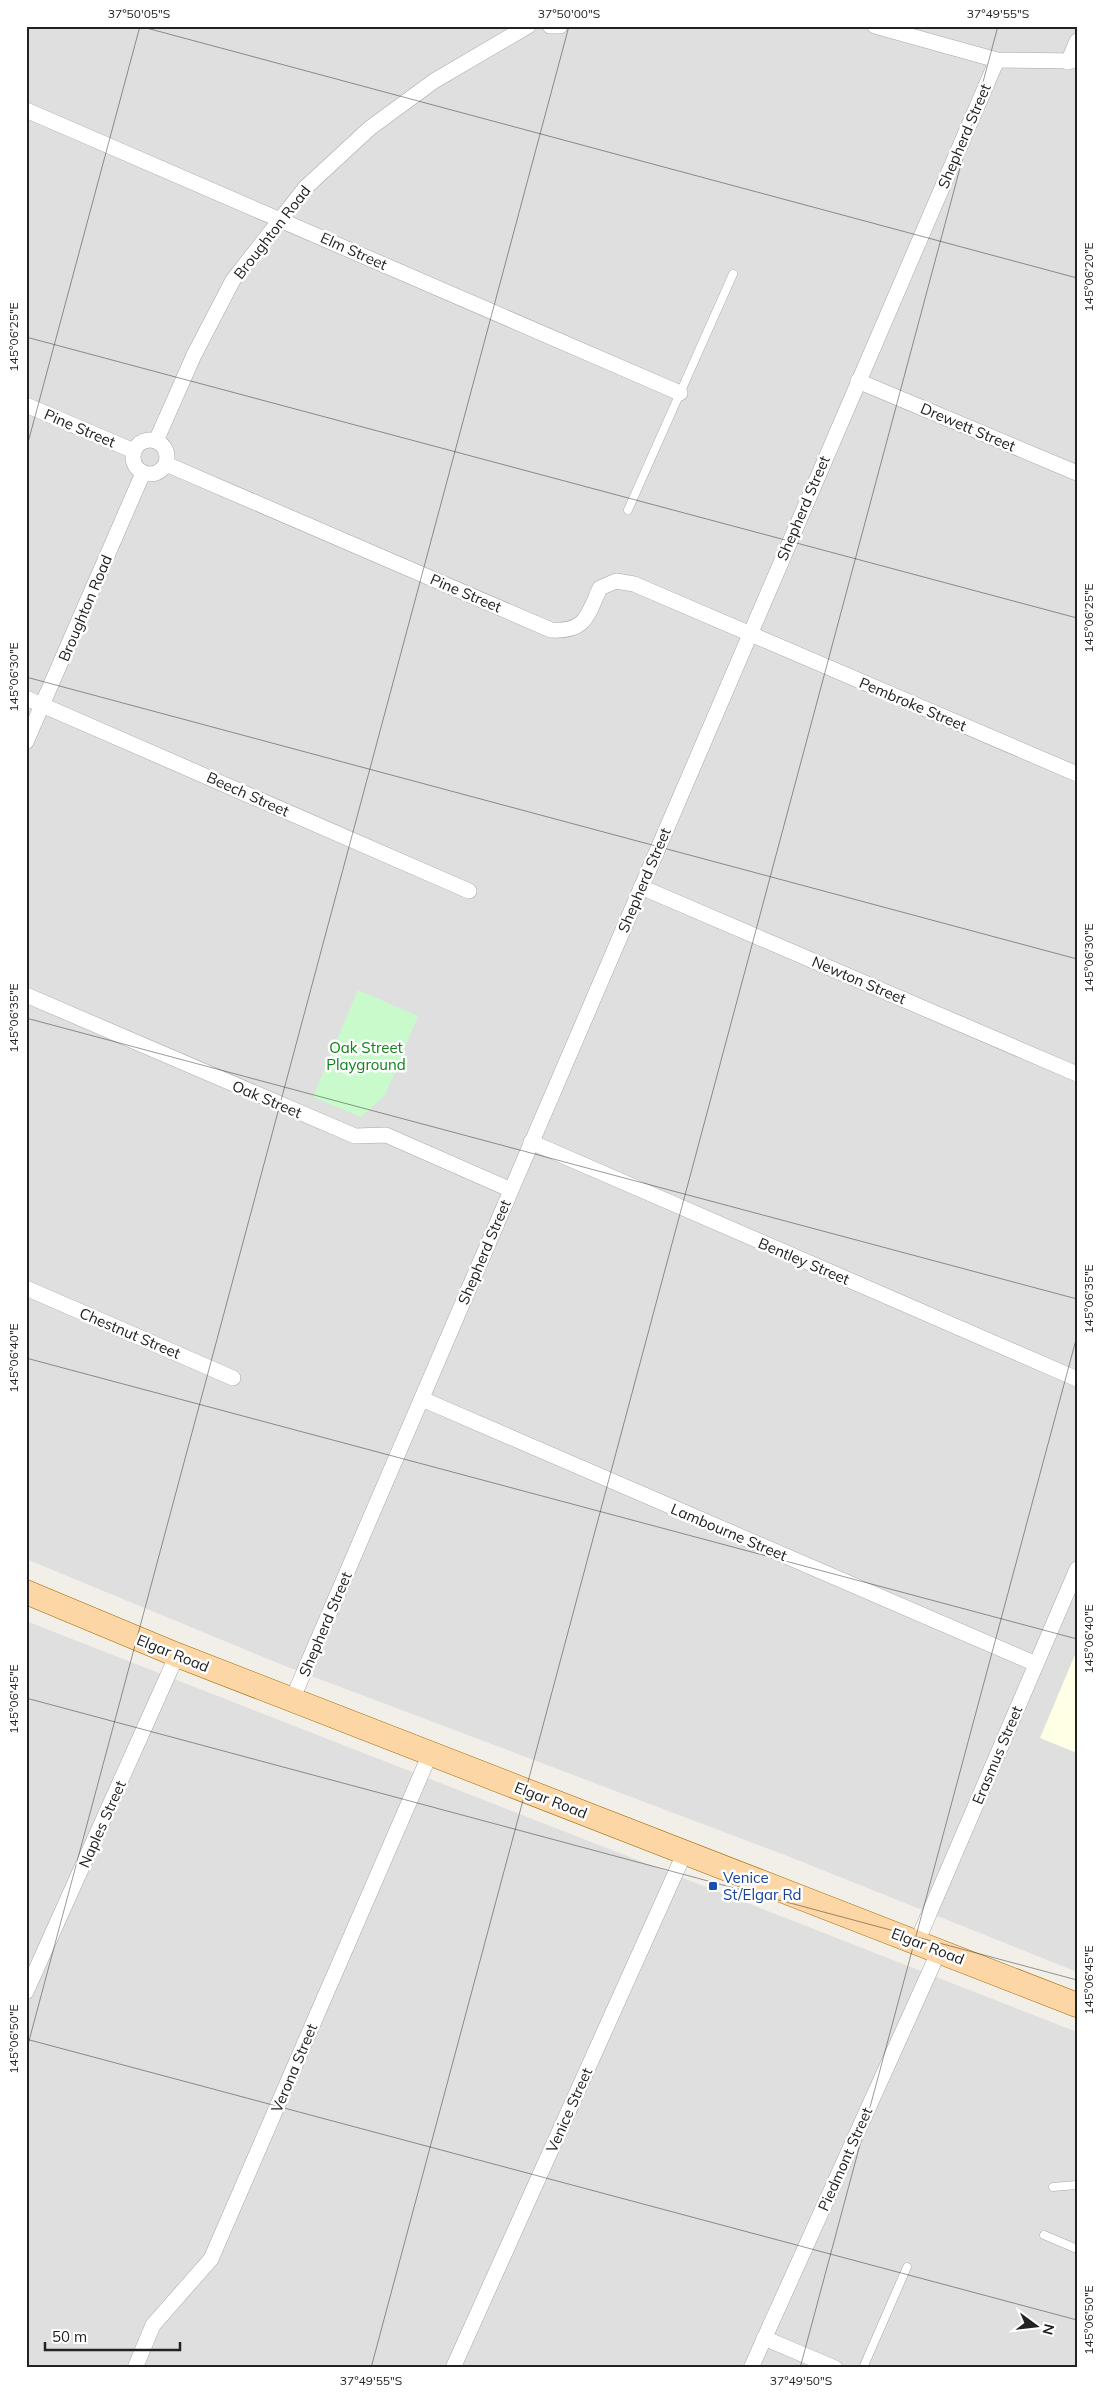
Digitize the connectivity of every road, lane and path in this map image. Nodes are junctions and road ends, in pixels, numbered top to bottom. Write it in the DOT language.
graph roads {
  1 [pos="528,26"];
  2 [pos="550,26"];
  3 [pos="560,26"];
  4 [pos="876,26"];
  5 [pos="1077,41"];
  6 [pos="997,60"];
  7 [pos="1072,62"];
  8 [pos="26,110"];
  9 [pos="280,218"];
  10 [pos="733,274"];
  11 [pos="858,380"];
  12 [pos="680,393"];
  13 [pos="26,405"];
  14 [pos="156,441"];
  15 [pos="134,451"];
  16 [pos="166,464"];
  17 [pos="143,473"];
  18 [pos="1077,473"];
  19 [pos="628,510"];
  20 [pos="748,634"];
  21 [pos="26,698"];
  22 [pos="42,705"];
  23 [pos="26,742"];
  24 [pos="1077,774"];
  25 [pos="641,886"];
  26 [pos="469,891"];
  27 [pos="26,995"];
  28 [pos="1077,1074"];
  29 [pos="531,1142"];
  30 [pos="510,1190"];
  31 [pos="26,1288"];
  32 [pos="233,1378"];
  33 [pos="1077,1379"];
  34 [pos="422,1399"];
  35 [pos="1077,1569"];
  36 [pos="26,1592"];
  37 [pos="177,1655"];
  38 [pos="1036,1664"];
  39 [pos="292,1700"];
  40 [pos="430,1754"];
  41 [pos="685,1852"];
  42 [pos="917,1942"];
  43 [pos="939,1951"];
  44 [pos="26,1992"];
  45 [pos="1077,2005"];
  46 [pos="1077,2185"];
  47 [pos="1053,2187"];
  48 [pos="1044,2235"];
  49 [pos="1077,2249"];
  50 [pos="907,2267"];
  51 [pos="764,2338"];
  52 [pos="136,2368"];
  53 [pos="453,2368"];
  54 [pos="751,2368"];
  55 [pos="835,2368"];
  56 [pos="863,2368"];
  1 -- 9 [label="street, Broughton Road"];
  2 -- 3 [label="street"];
  4 -- 6 [label="street"];
  5 -- 7 [label="street"];
  6 -- 7 [label="street"];
  6 -- 11 [label="street, Shepherd Street"];
  8 -- 9 [label="street, Elm Street"];
  9 -- 12 [label="street, Elm Street"];
  9 -- 14 [label="street, Broughton Road"];
  10 -- 12 [label="lane"];
  11 -- 18 [label="street, Drewett Street"];
  11 -- 20 [label="street, Shepherd Street"];
  12 -- 19 [label="lane"];
  13 -- 15 [label="street, Pine Street"];
  14 -- 15 [label="street"];
  14 -- 16 [label="street"];
  15 -- 17 [label="street"];
  16 -- 17 [label="street"];
  16 -- 20 [label="street, Pine Street"];
  17 -- 22 [label="street, Broughton Road"];
  20 -- 24 [label="street, Pembroke Street"];
  20 -- 25 [label="street, Shepherd Street"];
  21 -- 22 [label="street, Beech Street"];
  22 -- 23 [label="street, Broughton Road"];
  22 -- 26 [label="street, Beech Street"];
  25 -- 28 [label="street, Newton Street"];
  25 -- 29 [label="street, Shepherd Street"];
  27 -- 30 [label="street, Oak Street"];
  29 -- 30 [label="street, Shepherd Street"];
  29 -- 33 [label="street, Bentley Street"];
  30 -- 34 [label="street, Shepherd Street"];
  31 -- 32 [label="street, Chestnut Street"];
  34 -- 38 [label="street, Lambourne Street"];
  34 -- 39 [label="street, Shepherd Street"];
  35 -- 38 [label="street, Erasmus Street"];
  36 -- 37 [label="main road, Elgar Road"];
  37 -- 39 [label="main road, Elgar Road"];
  37 -- 44 [label="street, Naples Street"];
  38 -- 42 [label="street, Erasmus Street"];
  39 -- 40 [label="main road, Elgar Road"];
  40 -- 41 [label="main road, Elgar Road"];
  40 -- 52 [label="street, Verona Street"];
  41 -- 42 [label="main road, Elgar Road"];
  41 -- 53 [label="street, Venice Street"];
  42 -- 43 [label="main road, Elgar Road"];
  43 -- 45 [label="main road, Elgar Road"];
  43 -- 51 [label="street, Piedmont Street"];
  46 -- 47 [label="lane"];
  48 -- 49 [label="lane"];
  50 -- 56 [label="lane"];
  51 -- 54 [label="street, Piedmont Street"];
  51 -- 55 [label="street"];
}
